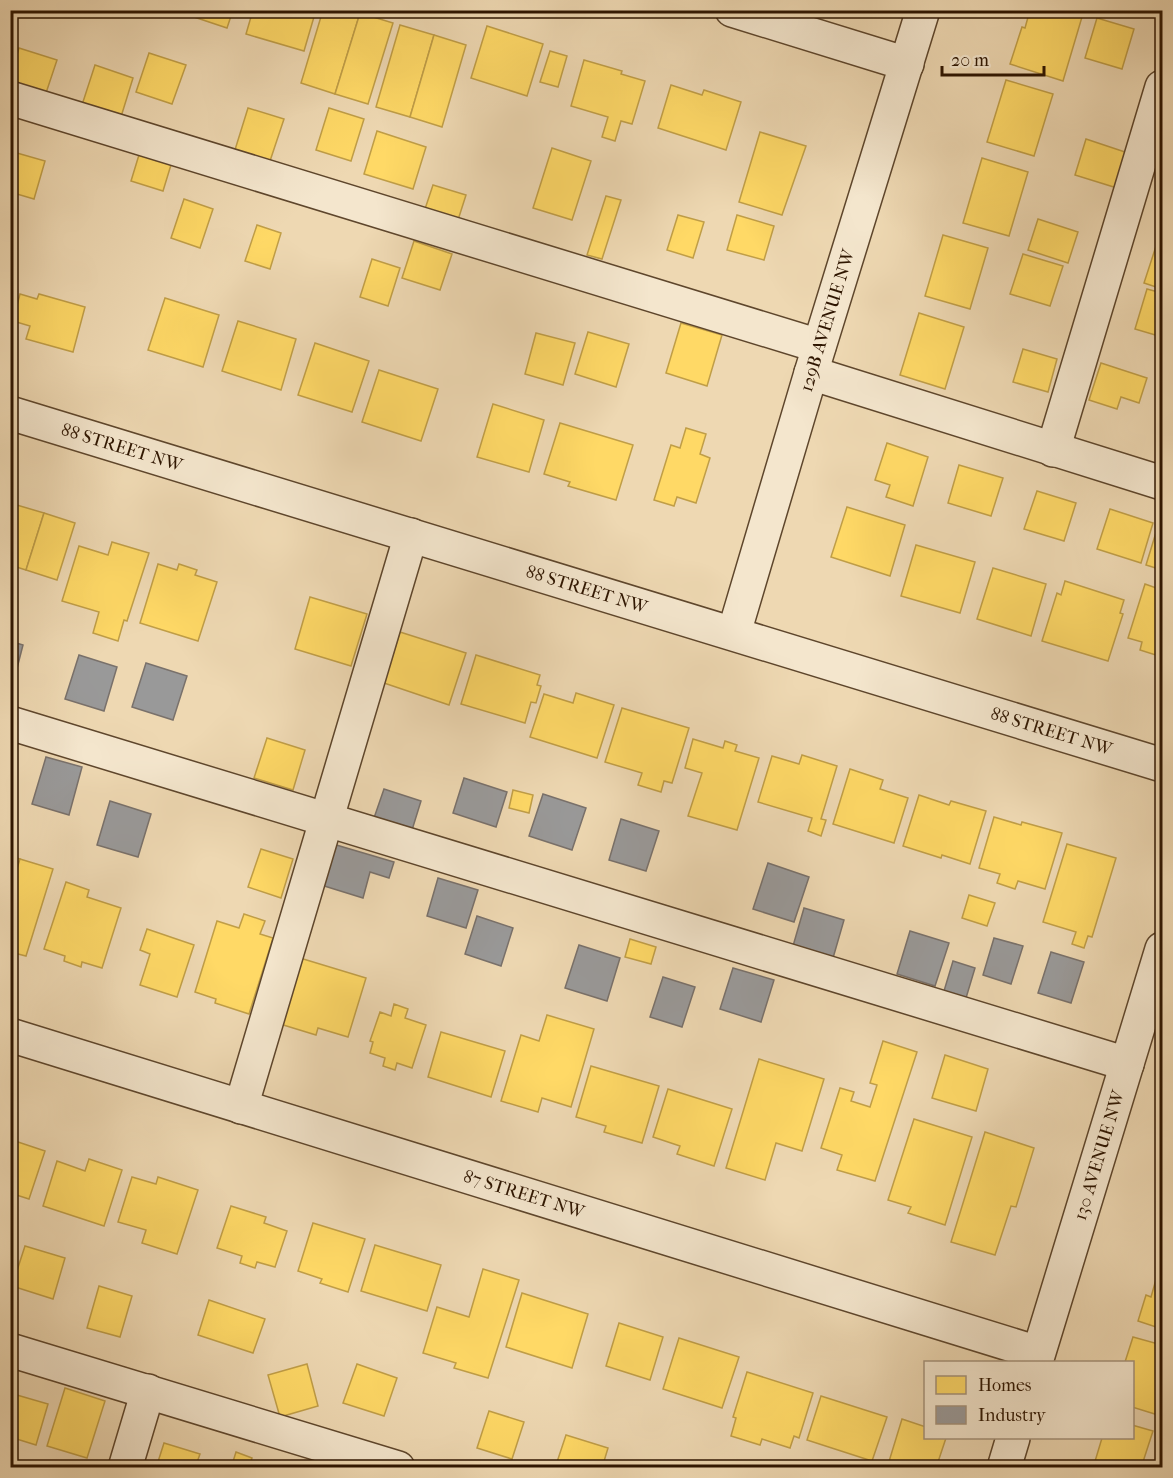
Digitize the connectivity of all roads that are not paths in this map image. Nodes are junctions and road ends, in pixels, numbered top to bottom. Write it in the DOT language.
graph roads {
  1 [pos="732,10"];
  2 [pos="923,10"];
  3 [pos="907,64"];
  4 [pos="1162,87"];
  5 [pos="10,98"];
  6 [pos="815,360"];
  7 [pos="10,412"];
  8 [pos="1053,450"];
  9 [pos="1162,483"];
  10 [pos="411,535"];
  11 [pos="734,633"];
  12 [pos="10,723"];
  13 [pos="1162,765"];
  14 [pos="327,819"];
  15 [pos="1162,949"];
  16 [pos="10,1035"];
  17 [pos="1127,1064"];
  18 [pos="241,1107"];
  19 [pos="10,1350"];
  20 [pos="1037,1358"];
  21 [pos="148,1391"];
  22 [pos="1012,1439"];
  23 [pos="125,1467"];
  24 [pos="398,1467"];
  25 [pos="1004,1467"];
  1 -- 3 [label="street"];
  2 -- 3 [label="street, 129B AVENUE NW"];
  3 -- 6 [label="street, 129B AVENUE NW"];
  4 -- 8 [label="street"];
  5 -- 6 [label="street"];
  6 -- 8 [label="street"];
  6 -- 11 [label="street, 129B AVENUE NW"];
  7 -- 10 [label="street, 88 STREET NW"];
  8 -- 9 [label="street"];
  10 -- 11 [label="street, 88 STREET NW"];
  10 -- 14 [label="street"];
  11 -- 13 [label="street, 88 STREET NW"];
  12 -- 14 [label="street"];
  14 -- 17 [label="street"];
  14 -- 18 [label="street"];
  15 -- 17 [label="street, 130 AVENUE NW"];
  16 -- 18 [label="street, 87 STREET NW"];
  17 -- 20 [label="street, 130 AVENUE NW"];
  18 -- 20 [label="street, 87 STREET NW"];
  19 -- 21 [label="street"];
  21 -- 23 [label="street"];
  21 -- 24 [label="street"];
  22 -- 25 [label="street"];
}
